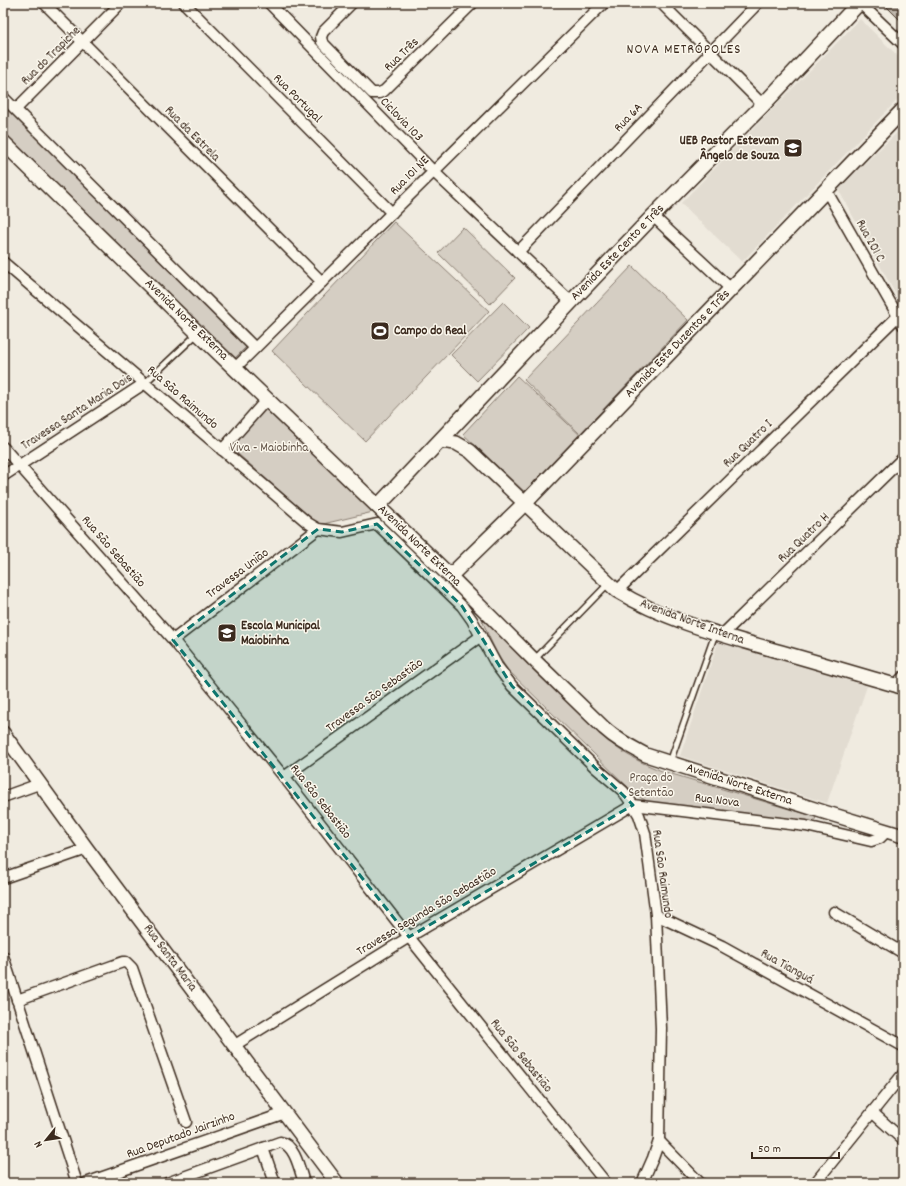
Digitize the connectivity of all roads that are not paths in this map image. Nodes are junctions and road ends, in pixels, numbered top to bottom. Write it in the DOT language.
graph roads {
  1 [pos="44,3"];
  2 [pos="121,3"];
  3 [pos="184,3"];
  4 [pos="269,3"];
  5 [pos="352,3"];
  6 [pos="473,3"];
  7 [pos="604,3"];
  8 [pos="661,3"];
  9 [pos="758,3"];
  10 [pos="860,3"];
  11 [pos="83,42"];
  12 [pos="903,44"];
  13 [pos="710,52"];
  14 [pos="347,67"];
  15 [pos="339,75"];
  16 [pos="3,97"];
  17 [pos="763,105"];
  18 [pos="16,109"];
  19 [pos="903,110"];
  20 [pos="3,142"];
  21 [pos="434,172"];
  22 [pos="826,190"];
  23 [pos="392,213"];
  24 [pos="653,216"];
  25 [pos="518,252"];
  26 [pos="3,262"];
  27 [pos="322,282"];
  28 [pos="731,289"];
  29 [pos="571,302"];
  30 [pos="901,318"];
  31 [pos="198,333"];
  32 [pos="255,348"];
  33 [pos="235,368"];
  34 [pos="145,383"];
  35 [pos="267,399"];
  36 [pos="440,441"];
  37 [pos="3,447"];
  38 [pos="222,450"];
  39 [pos="903,458"];
  40 [pos="20,465"];
  41 [pos="3,476"];
  42 [pos="525,503"];
  43 [pos="381,515"];
  44 [pos="318,529"];
  45 [pos="450,576"];
  46 [pos="613,587"];
  47 [pos="719,634"];
  48 [pos="481,636"];
  49 [pos="173,640"];
  50 [pos="534,660"];
  51 [pos="900,684"];
  52 [pos="3,733"];
  53 [pos="670,762"];
  54 [pos="284,777"];
  55 [pos="39,784"];
  56 [pos="3,797"];
  57 [pos="633,805"];
  58 [pos="887,831"];
  59 [pos="903,836"];
  60 [pos="87,849"];
  61 [pos="3,878"];
  62 [pos="834,912"];
  63 [pos="656,915"];
  64 [pos="409,937"];
  65 [pos="903,953"];
  66 [pos="3,956"];
  67 [pos="17,1000"];
  68 [pos="235,1045"];
  69 [pos="903,1046"];
  70 [pos="903,1074"];
  71 [pos="872,1112"];
  72 [pos="285,1113"];
  73 [pos="186,1122"];
  74 [pos="903,1140"];
  75 [pos="659,1141"];
  76 [pos="263,1148"];
  77 [pos="116,1178"];
  78 [pos="171,1182"];
  79 [pos="77,1183"];
  80 [pos="86,1183"];
  81 [pos="275,1183"];
  82 [pos="304,1183"];
  83 [pos="337,1183"];
  84 [pos="606,1183"];
  85 [pos="642,1183"];
  86 [pos="700,1183"];
  87 [pos="815,1183"];
  1 -- 11 [label="street, Rua da Estrela"];
  2 -- 11 [label="street, Rua do Trapiche"];
  3 -- 23 [label="street, Rua Portugal"];
  4 -- 15 [label="street, Ciclovia 103"];
  5 -- 14 [label="street"];
  6 -- 14 [label="street, Rua Três"];
  7 -- 21 [label="street, Rua 101 NE"];
  8 -- 13 [label="street"];
  9 -- 13 [label="street, Rua 6A"];
  10 -- 12 [label="street, Avenida Este Cento e Três"];
  10 -- 17 [label="main road, Avenida Este Cento e Três"];
  11 -- 18 [label="street, Rua do Trapiche"];
  11 -- 27 [label="street, Rua da Estrela"];
  13 -- 17 [label="street"];
  13 -- 25 [label="street, Rua 6A"];
  14 -- 15 [label="street"];
  15 -- 21 [label="street, Ciclovia 103"];
  16 -- 18 [label="street"];
  17 -- 24 [label="main road, Avenida Este Cento e Três"];
  18 -- 32 [label="street"];
  19 -- 22 [label="main road, Avenida Este Duzentos e Três"];
  20 -- 31 [label="main road, Avenida Norte Externa"];
  21 -- 23 [label="street, Rua 101 NE"];
  21 -- 25 [label="street, Ciclovia 103"];
  22 -- 28 [label="main road, Avenida Este Duzentos e Três"];
  22 -- 30 [label="street, Rua 201 C"];
  23 -- 27 [label="street, Rua 101 NE"];
  24 -- 28 [label="street"];
  24 -- 29 [label="main road, Avenida Este Cento e Três"];
  25 -- 29 [label="street, Ciclovia 103"];
  26 -- 34 [label="street, Rua São Raimundo"];
  27 -- 32 [label="street, Rua 101 NE"];
  28 -- 42 [label="main road, Avenida Este Duzentos e Três"];
  29 -- 36 [label="main road, Avenida Este Cento e Três"];
  30 -- 46 [label="street, Rua Quatro I"];
  31 -- 33 [label="main road, Avenida Norte Externa"];
  31 -- 34 [label="lane, Travessa Santa Maria Dois"];
  32 -- 33 [label="street, Rua 101 NE"];
  33 -- 35 [label="main road, Avenida Norte Externa"];
  34 -- 38 [label="street, Rua São Raimundo"];
  34 -- 40 [label="street, Travessa Santa Maria Dois"];
  35 -- 38 [label="street"];
  35 -- 43 [label="main road, Avenida Norte Externa"];
  36 -- 42 [label="street, Avenida Norte Interna"];
  36 -- 43 [label="main road, Avenida Este Cento e Três"];
  37 -- 40 [label="street, Rua São Sebastião"];
  38 -- 44 [label="street, Rua São Raimundo"];
  39 -- 47 [label="street, Rua Quatro H"];
  40 -- 41 [label="street, Travessa Santa Maria Dois"];
  40 -- 49 [label="street, Rua São Sebastião"];
  42 -- 45 [label="main road, Avenida Este Duzentos e Três"];
  42 -- 46 [label="street, Avenida Norte Interna"];
  43 -- 44 [label="street, Rua São Raimundo"];
  43 -- 45 [label="main road, Avenida Norte Externa"];
  43 -- 48 [label="street, Rua São Raimundo"];
  44 -- 49 [label="street, Travessa União"];
  45 -- 50 [label="street, Avenida Norte Externa"];
  46 -- 47 [label="street, Avenida Norte Interna"];
  46 -- 50 [label="lane"];
  47 -- 51 [label="street, Avenida Norte Interna"];
  47 -- 53 [label="lane"];
  48 -- 54 [label="street, Travessa São Sebastião"];
  48 -- 57 [label="street, Rua São Raimundo"];
  49 -- 54 [label="street, Rua São Sebastião"];
  50 -- 53 [label="street, Avenida Norte Externa"];
  52 -- 55 [label="street, Rua Santa Maria"];
  53 -- 58 [label="street, Avenida Norte Externa"];
  54 -- 64 [label="street, Rua São Sebastião"];
  55 -- 56 [label="street"];
  55 -- 60 [label="street, Rua Santa Maria"];
  57 -- 58 [label="street, Rua Nova"];
  57 -- 63 [label="street, Rua São Raimundo"];
  57 -- 64 [label="street, Travessa Segunda São Sebastião"];
  58 -- 59 [label="street, Avenida Norte Externa"];
  60 -- 61 [label="street"];
  60 -- 68 [label="street, Rua Santa Maria"];
  62 -- 65 [label="street"];
  63 -- 69 [label="street, Rua Tianguá"];
  63 -- 75 [label="street, Rua São Raimundo"];
  64 -- 68 [label="street, Travessa Segunda São Sebastião"];
  64 -- 84 [label="street, Rua São Sebastião"];
  66 -- 67 [label="street"];
  67 -- 73 [label="street"];
  67 -- 79 [label="street"];
  68 -- 72 [label="street, Rua Santa Maria"];
  70 -- 71 [label="street"];
  71 -- 74 [label="street"];
  71 -- 87 [label="street"];
  72 -- 77 [label="street, Rua Deputado Jairzinho"];
  72 -- 83 [label="street, Rua Santa Maria"];
  75 -- 85 [label="street, Rua São Raimundo"];
  75 -- 86 [label="street"];
  76 -- 78 [label="street"];
  76 -- 81 [label="street"];
  76 -- 82 [label="street"];
  77 -- 80 [label="street, Rua Deputado Jairzinho"];
}
